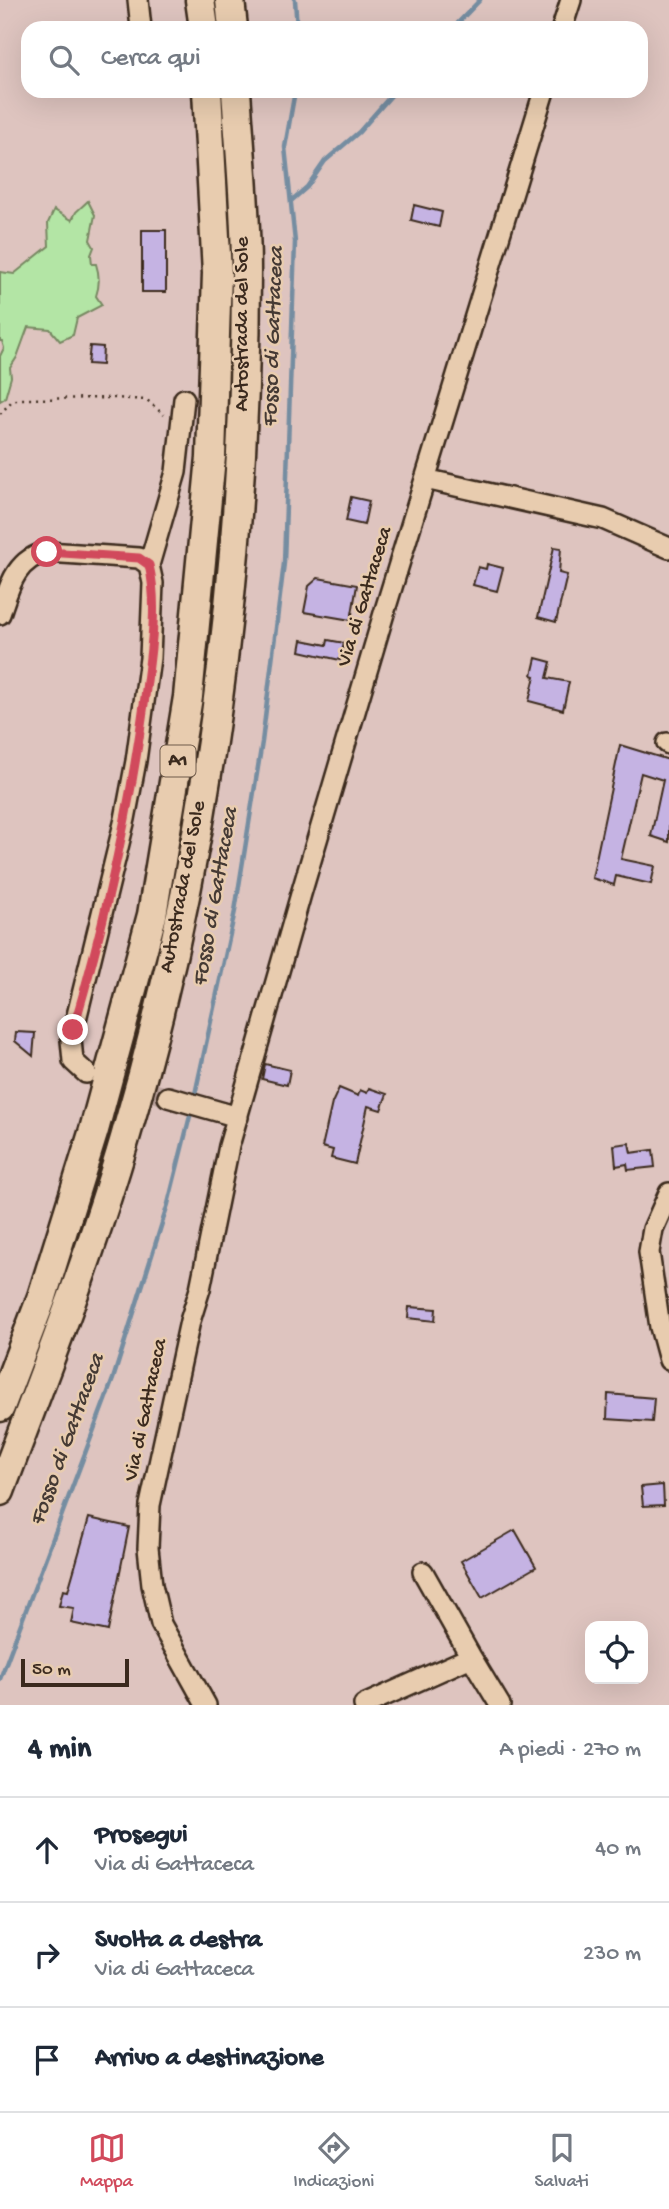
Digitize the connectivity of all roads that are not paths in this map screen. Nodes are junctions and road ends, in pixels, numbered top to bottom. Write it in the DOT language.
graph roads {
  1 [pos="138,0"];
  2 [pos="200,0"];
  3 [pos="230,0"];
  4 [pos="571,0"];
  5 [pos="140,21"];
  6 [pos="203,21"];
  7 [pos="232,21"];
  8 [pos="564,21"];
  9 [pos="207,98"];
  10 [pos="236,98"];
  11 [pos="542,98"];
  12 [pos="184,399"];
  13 [pos="425,479"];
  14 [pos="669,548"];
  15 [pos="149,565"];
  16 [pos="0,614"];
  17 [pos="86,1073"];
  18 [pos="168,1097"];
  19 [pos="238,1117"];
  20 [pos="669,1193"];
  21 [pos="669,1360"];
  22 [pos="0,1407"];
  23 [pos="0,1491"];
  24 [pos="423,1572"];
  25 [pos="471,1657"];
  26 [pos="206,1705"];
  27 [pos="364,1705"];
  28 [pos="500,1705"];
  1 -- 5 [label="street"];
  2 -- 6 [label="highway"];
  3 -- 7 [label="highway"];
  4 -- 8 [label="street"];
  9 -- 22 [label="highway, Autostrada del Sole / A1"];
  10 -- 23 [label="highway, Autostrada del Sole / A1"];
  11 -- 13 [label="street, Via di Gattaceca"];
  12 -- 15 [label="street"];
  13 -- 14 [label="street"];
  13 -- 19 [label="street, Via di Gattaceca"];
  15 -- 16 [label="street"];
  15 -- 17 [label="street"];
  18 -- 19 [label="street"];
  19 -- 26 [label="street, Via di Gattaceca"];
  20 -- 21 [label="street"];
  24 -- 25 [label="street"];
  25 -- 27 [label="street"];
  25 -- 28 [label="street"];
}
